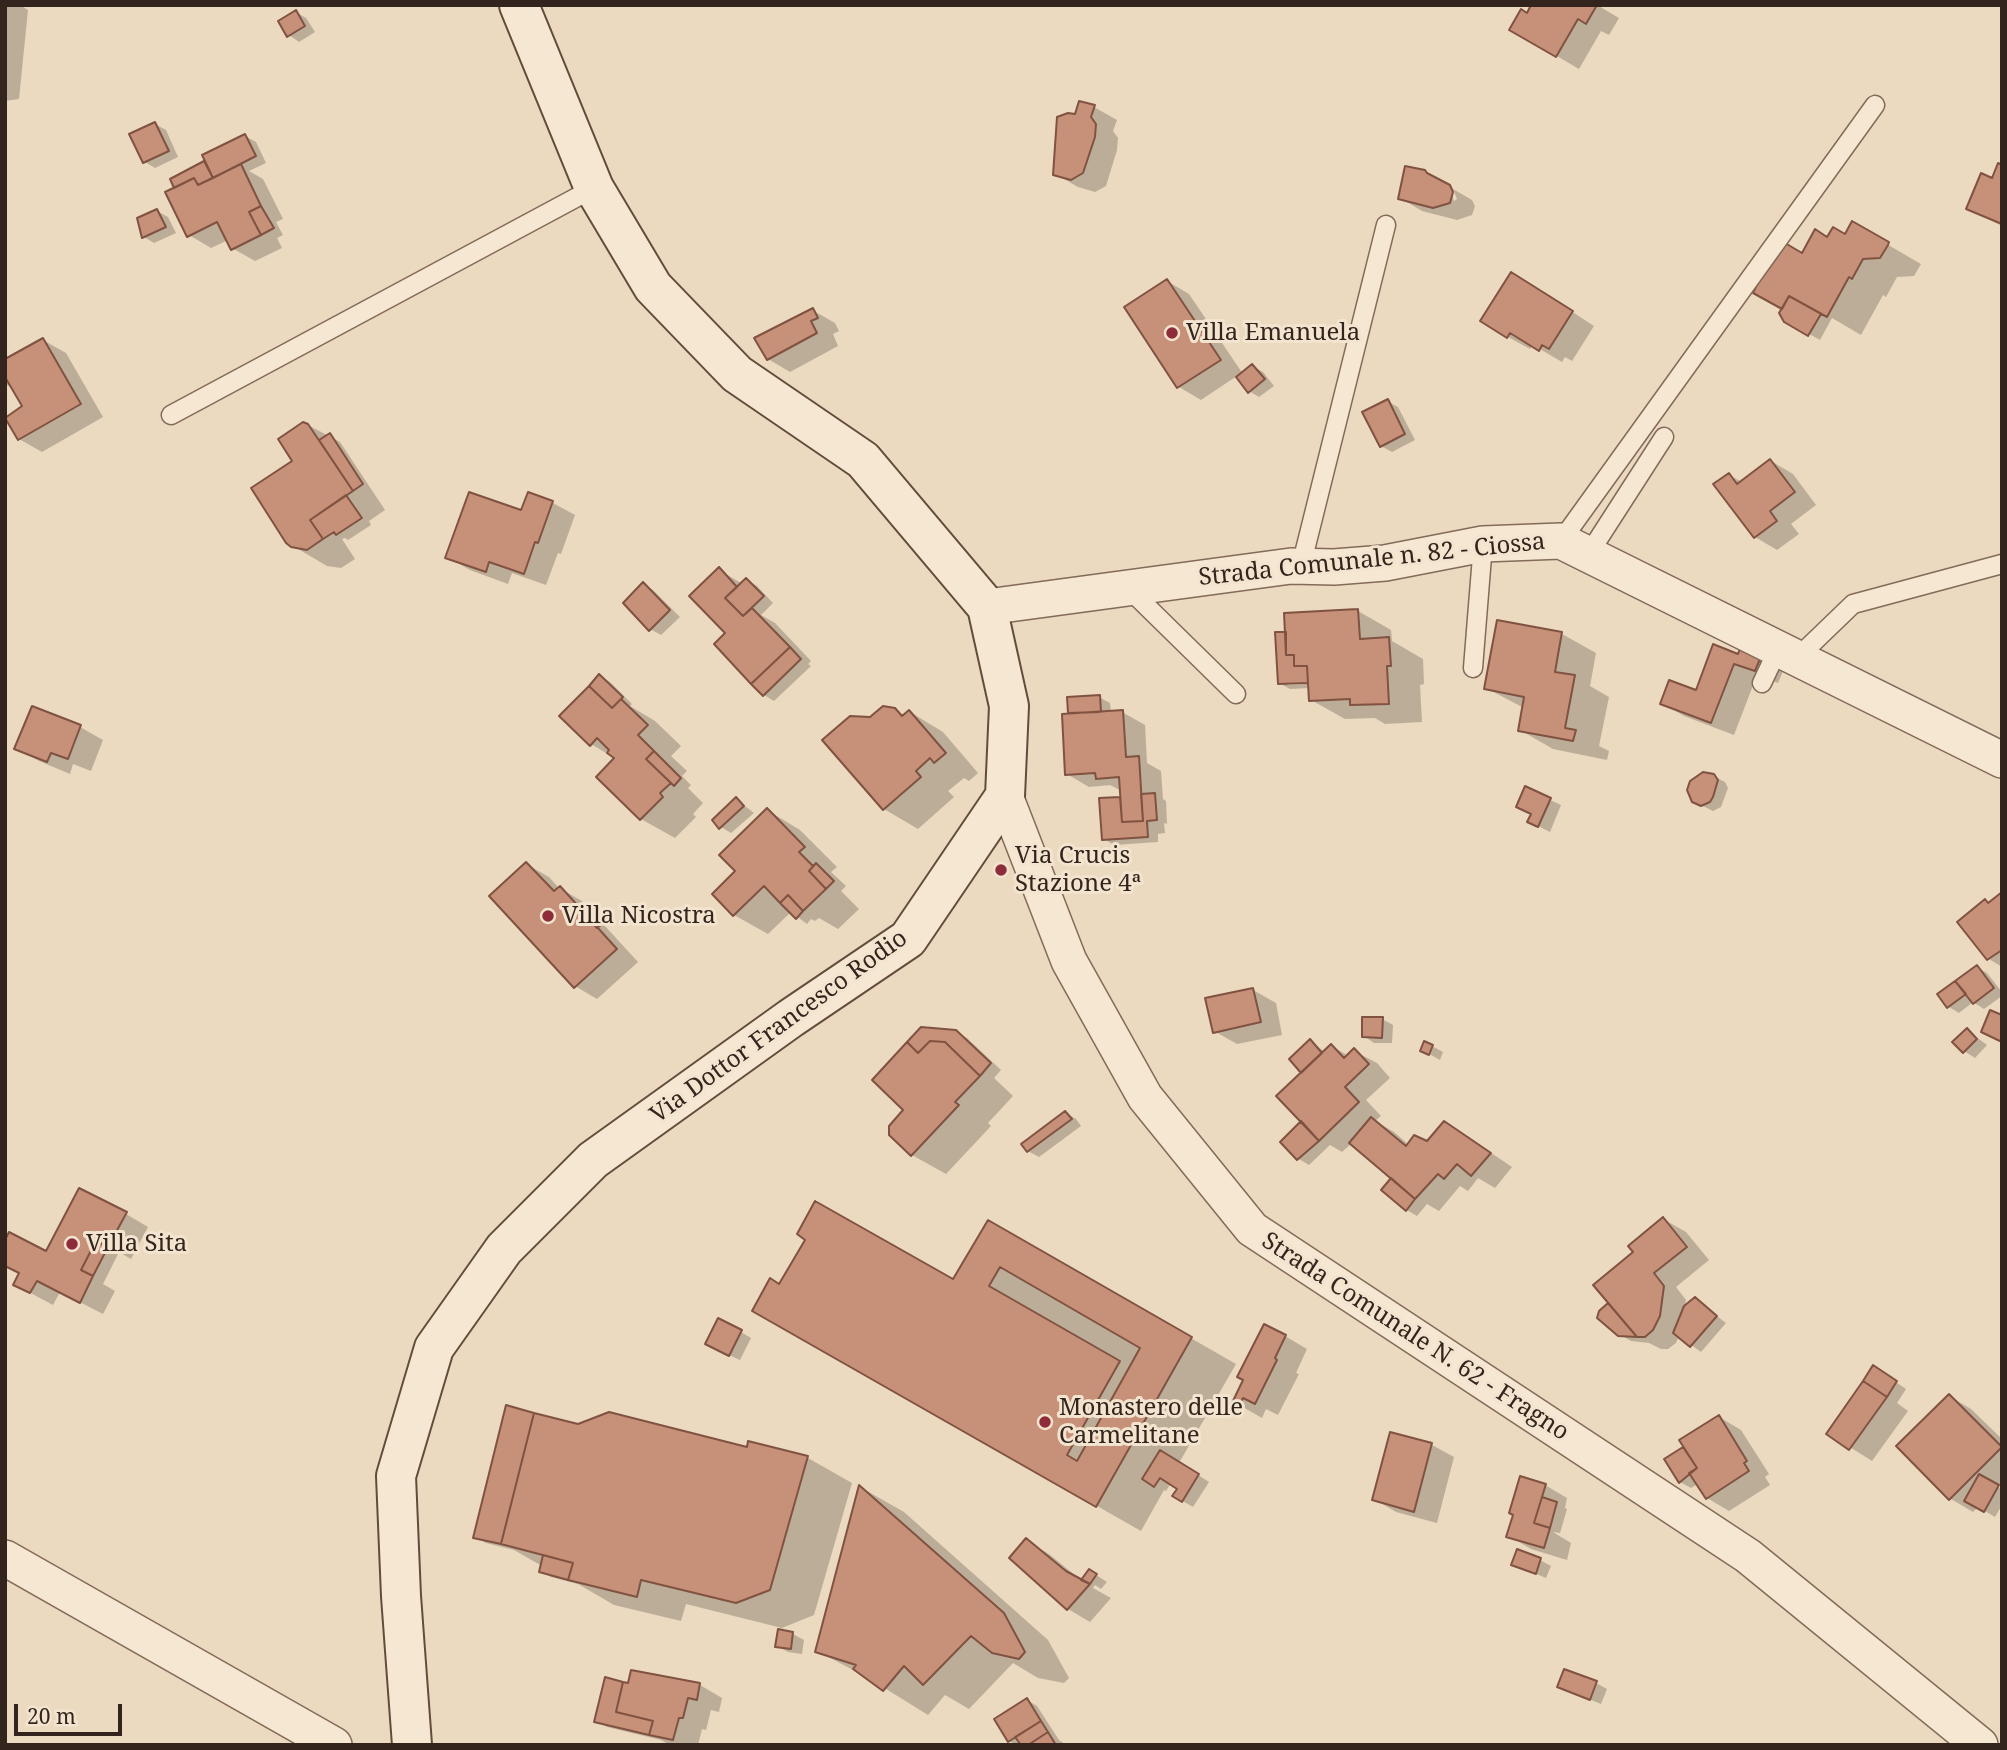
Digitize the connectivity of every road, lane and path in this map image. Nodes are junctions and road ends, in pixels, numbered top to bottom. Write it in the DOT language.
graph roads {
  1 [pos="519,5"];
  2 [pos="1875,105"];
  3 [pos="594,188"];
  4 [pos="1386,225"];
  5 [pos="171,415"];
  6 [pos="1664,437"];
  7 [pos="1483,544"];
  8 [pos="1574,548"];
  9 [pos="2002,564"];
  10 [pos="1301,566"];
  11 [pos="1128,588"];
  12 [pos="987,607"];
  13 [pos="1788,654"];
  14 [pos="1473,668"];
  15 [pos="1762,683"];
  16 [pos="1236,694"];
  17 [pos="1995,750"];
  18 [pos="1005,796"];
  19 [pos="5,1558"];
  20 [pos="334,1745"];
  21 [pos="412,1745"];
  22 [pos="1980,1745"];
  1 -- 3 [label="main road"];
  2 -- 8 [label="lane"];
  3 -- 5 [label="lane"];
  3 -- 12 [label="main road"];
  4 -- 10 [label="lane"];
  6 -- 8 [label="lane"];
  7 -- 8 [label="street, Strada Comunale n. 82 - Ciossa"];
  7 -- 10 [label="street, Strada Comunale n. 82 - Ciossa"];
  7 -- 14 [label="lane"];
  8 -- 13 [label="street, Strada Comunale n. 82 - Ciossa"];
  9 -- 13 [label="lane"];
  10 -- 11 [label="street, Strada Comunale n. 82 - Ciossa"];
  11 -- 12 [label="street, Strada Comunale n. 82 - Ciossa"];
  11 -- 16 [label="lane"];
  12 -- 18 [label="main road"];
  13 -- 15 [label="lane"];
  13 -- 17 [label="street, Strada Comunale n. 82 - Ciossa"];
  18 -- 21 [label="main road, Via Dottor Francesco Rodio"];
  18 -- 22 [label="street, Strada Comunale N. 62 - Fragno"];
  19 -- 20 [label="street"];
}
